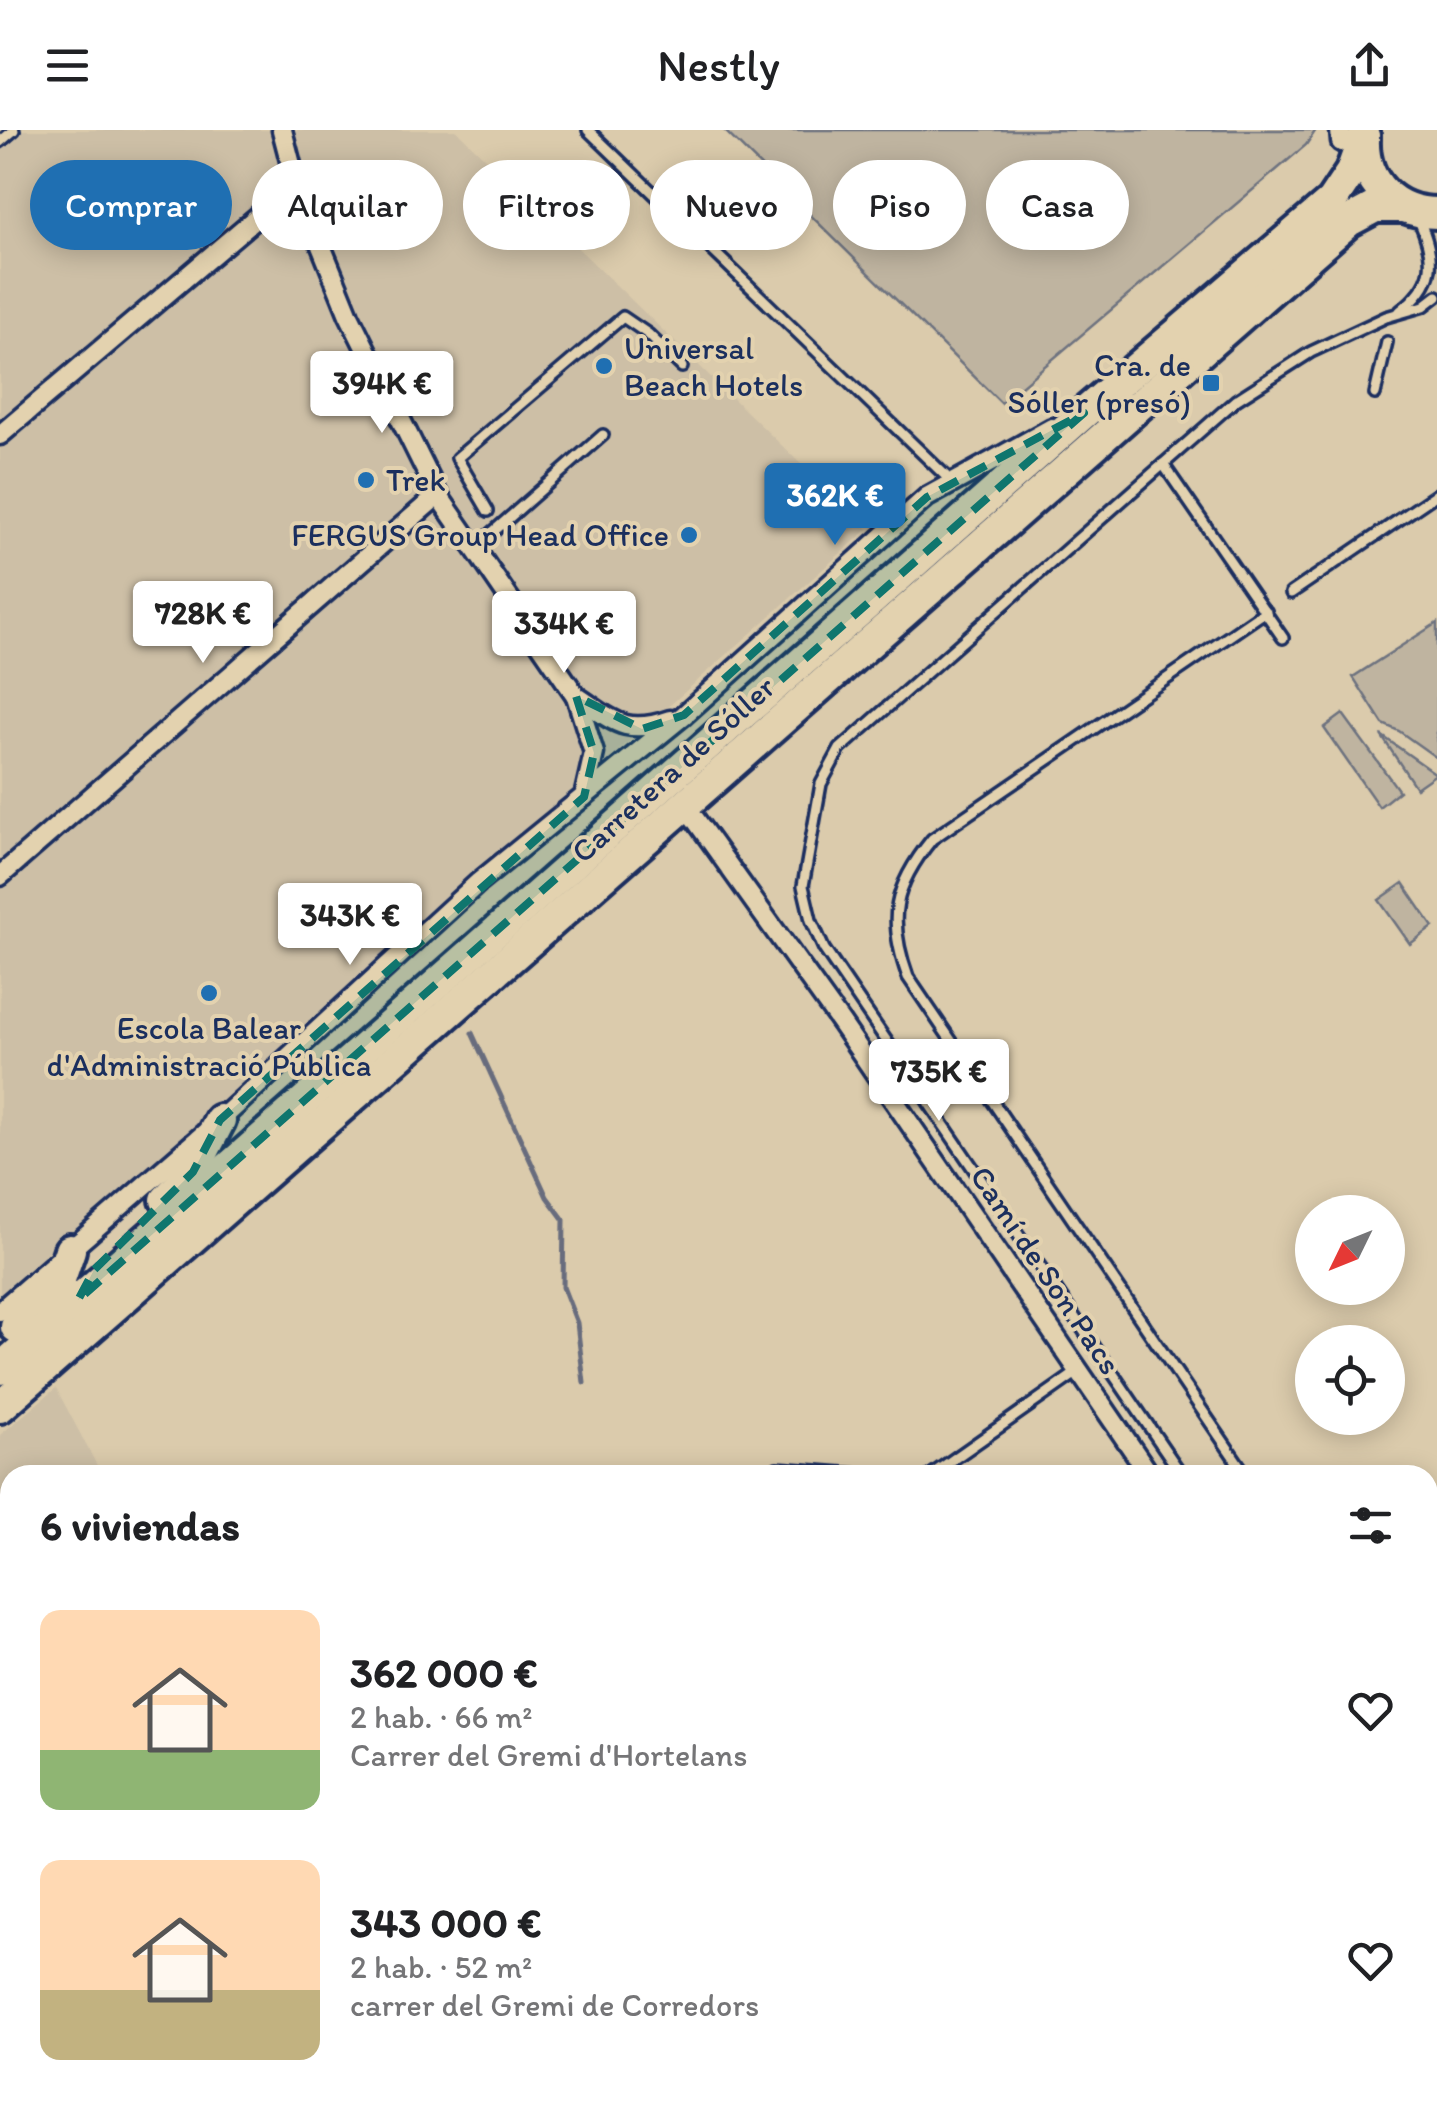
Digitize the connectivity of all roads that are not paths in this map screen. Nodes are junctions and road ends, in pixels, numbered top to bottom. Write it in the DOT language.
graph roads {
  1 [pos="14,130"];
  2 [pos="282,130"];
  3 [pos="588,130"];
  4 [pos="1351,134"];
  5 [pos="0,142"];
  6 [pos="290,160"];
  7 [pos="1416,210"];
  8 [pos="252,221"];
  9 [pos="323,250"];
  10 [pos="1437,296"];
  11 [pos="1398,313"];
  12 [pos="1387,342"];
  13 [pos="682,366"];
  14 [pos="1375,394"];
  15 [pos="1084,413"];
  16 [pos="0,435"];
  17 [pos="602,435"];
  18 [pos="1164,464"];
  19 [pos="952,482"];
  20 [pos="1437,494"];
  21 [pos="438,495"];
  22 [pos="488,511"];
  23 [pos="474,549"];
  24 [pos="1291,593"];
  25 [pos="1266,612"];
  26 [pos="1283,638"];
  27 [pos="576,696"];
  28 [pos="684,715"];
  29 [pos="584,796"];
  30 [pos="685,805"];
  31 [pos="0,876"];
  32 [pos="220,1120"];
  33 [pos="70,1250"];
  34 [pos="78,1300"];
  35 [pos="0,1311"];
  36 [pos="0,1341"];
  37 [pos="0,1368"];
  38 [pos="1079,1371"];
  39 [pos="0,1408"];
  40 [pos="946,1465"];
  41 [pos="1143,1465"];
  42 [pos="1175,1465"];
  43 [pos="1239,1465"];
  1 -- 5 [label="lane"];
  2 -- 6 [label="street"];
  3 -- 19 [label="lane"];
  4 -- 7 [label="main road"];
  4 -- 15 [label="main road, Carretera de Sóller"];
  7 -- 11 [label="lane"];
  7 -- 30 [label="main road, Carretera de Sóller"];
  8 -- 16 [label="street"];
  9 -- 21 [label="street"];
  10 -- 11 [label="lane"];
  11 -- 18 [label="lane"];
  12 -- 14 [label="lane"];
  13 -- 22 [label="lane"];
  15 -- 19 [label="street"];
  15 -- 34 [label="main road, Carretera de Sóller"];
  17 -- 23 [label="lane"];
  18 -- 25 [label="lane"];
  18 -- 42 [label="lane"];
  19 -- 28 [label="street"];
  20 -- 24 [label="lane"];
  21 -- 23 [label="street"];
  21 -- 31 [label="street"];
  23 -- 27 [label="street"];
  25 -- 26 [label="lane"];
  25 -- 43 [label="lane"];
  27 -- 28 [label="street"];
  27 -- 29 [label="street"];
  28 -- 29 [label="street"];
  29 -- 32 [label="street"];
  30 -- 38 [label="street, Camí de Son Pacs"];
  30 -- 39 [label="main road, Carretera de Sóller"];
  32 -- 33 [label="street"];
  32 -- 34 [label="main road"];
  33 -- 35 [label="street"];
  33 -- 36 [label="main road"];
  34 -- 37 [label="main road, Carretera de Sóller"];
  38 -- 40 [label="lane"];
  38 -- 41 [label="street, Camí de Son Pacs"];
}
